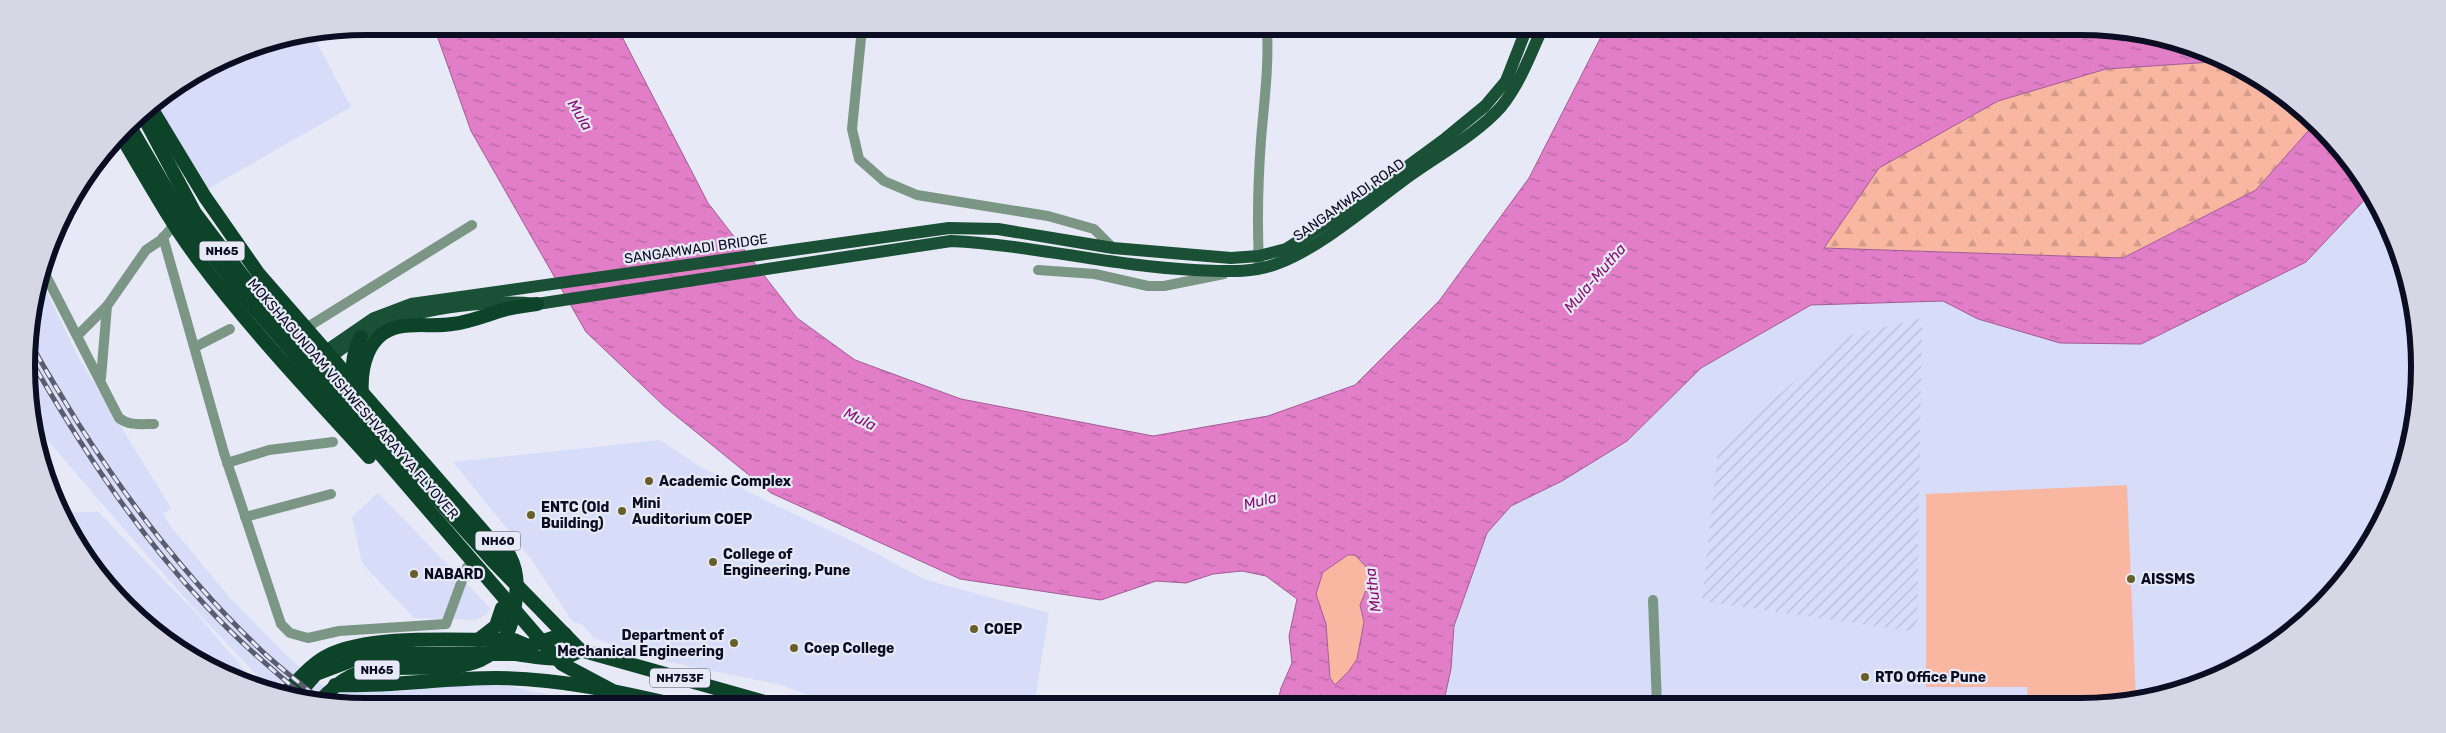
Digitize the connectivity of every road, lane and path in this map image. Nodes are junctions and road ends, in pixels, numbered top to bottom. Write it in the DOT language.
graph roads {
  1 [pos="861,35"];
  2 [pos="1267,35"];
  3 [pos="1524,35"];
  4 [pos="1539,35"];
  5 [pos="154,113"];
  6 [pos="145,120"];
  7 [pos="133,131"];
  8 [pos="124,141"];
  9 [pos="174,225"];
  10 [pos="472,225"];
  11 [pos="163,237"];
  12 [pos="1113,248"];
  13 [pos="1110,262"];
  14 [pos="1259,262"];
  15 [pos="1038,270"];
  16 [pos="1235,272"];
  17 [pos="47,278"];
  18 [pos="537,304"];
  19 [pos="107,306"];
  20 [pos="378,321"];
  21 [pos="306,328"];
  22 [pos="230,329"];
  23 [pos="78,335"];
  24 [pos="361,337"];
  25 [pos="196,347"];
  26 [pos="328,354"];
  27 [pos="306,371"];
  28 [pos="101,379"];
  29 [pos="352,382"];
  30 [pos="362,398"];
  31 [pos="154,424"];
  32 [pos="333,442"];
  33 [pos="227,463"];
  34 [pos="331,494"];
  35 [pos="245,517"];
  36 [pos="467,567"];
  37 [pos="505,572"];
  38 [pos="1653,600"];
  39 [pos="502,608"];
  40 [pos="565,634"];
  41 [pos="478,640"];
  42 [pos="531,645"];
  43 [pos="580,650"];
  44 [pos="515,654"];
  45 [pos="545,658"];
  46 [pos="422,668"];
  47 [pos="314,670"];
  48 [pos="335,686"];
  49 [pos="290,689"];
  50 [pos="611,690"];
  51 [pos="299,691"];
  52 [pos="326,695"];
  53 [pos="646,698"];
  54 [pos="751,698"];
  55 [pos="1657,698"];
  1 -- 12 [label="street"];
  2 -- 14 [label="street"];
  3 -- 14 [label="main road, SANGAMWADI ROAD"];
  4 -- 14 [label="main road, SANGAMWADI ROAD"];
  5 -- 21 [label="highway"];
  6 -- 27 [label="highway, MOKSHAGUNDAM VISHWESHVARAYYA FLYOVER / NH65"];
  7 -- 50 [label="highway, MOKSHAGUNDAM VISHWESHVARAYYA FLYOVER"];
  8 -- 9 [label="highway, NH60"];
  9 -- 11 [label="street"];
  9 -- 27 [label="highway, NH60"];
  10 -- 21 [label="street"];
  11 -- 19 [label="street"];
  11 -- 25 [label="street"];
  12 -- 14 [label="main road, SANGAMWADI ROAD"];
  12 -- 20 [label="main road, SANGAMWADI BRIDGE"];
  13 -- 16 [label="main road, SANGAMWADI ROAD"];
  13 -- 18 [label="main road, SANGAMWADI BRIDGE"];
  14 -- 16 [label="main road, SANGAMWADI ROAD"];
  15 -- 16 [label="street"];
  17 -- 23 [label="street"];
  18 -- 20 [label="main road, SANGAMWADI BRIDGE"];
  18 -- 30 [label="highway"];
  19 -- 23 [label="street"];
  19 -- 28 [label="street"];
  20 -- 24 [label="main road, SANGAMWADI BRIDGE"];
  20 -- 26 [label="main road, SANGAMWADI BRIDGE"];
  21 -- 26 [label="highway"];
  22 -- 25 [label="street"];
  23 -- 28 [label="street"];
  24 -- 26 [label="main road, SANGAMWADI BRIDGE"];
  24 -- 29 [label="highway"];
  25 -- 33 [label="street"];
  26 -- 27 [label="main road, SANGAMWADI BRIDGE"];
  26 -- 29 [label="highway"];
  27 -- 30 [label="highway, MOKSHAGUNDAM VISHWESHVARAYYA FLYOVER / NH65"];
  27 -- 36 [label="highway, NH60"];
  27 -- 37 [label="highway, MOKSHAGUNDAM VISHWESHVARAYYA FLYOVER"];
  28 -- 31 [label="street"];
  29 -- 37 [label="highway"];
  30 -- 46 [label="highway, MOKSHAGUNDAM VISHWESHVARAYYA FLYOVER / NH60"];
  32 -- 33 [label="street"];
  33 -- 35 [label="street"];
  34 -- 35 [label="street"];
  35 -- 36 [label="street"];
  36 -- 39 [label="highway, NH60"];
  37 -- 40 [label="highway, MOKSHAGUNDAM VISHWESHVARAYYA FLYOVER"];
  38 -- 55 [label="street"];
  39 -- 41 [label="highway"];
  39 -- 42 [label="highway, NH60"];
  40 -- 42 [label="highway"];
  40 -- 43 [label="highway, MOKSHAGUNDAM VISHWESHVARAYYA FLYOVER"];
  41 -- 42 [label="highway"];
  41 -- 47 [label="highway"];
  42 -- 44 [label="highway"];
  42 -- 45 [label="highway"];
  43 -- 45 [label="highway"];
  43 -- 54 [label="highway, NH753F"];
  44 -- 45 [label="highway"];
  44 -- 47 [label="highway"];
  46 -- 48 [label="highway, MOKSHAGUNDAM VISHWESHVARAYYA FLYOVER / NH65"];
  47 -- 49 [label="highway"];
  47 -- 51 [label="highway"];
  48 -- 50 [label="highway, MOKSHAGUNDAM VISHWESHVARAYYA FLYOVER"];
  48 -- 52 [label="highway, MOKSHAGUNDAM VISHWESHVARAYYA FLYOVER"];
  50 -- 53 [label="highway, MOKSHAGUNDAM VISHWESHVARAYYA FLYOVER / NH753F"];
}
